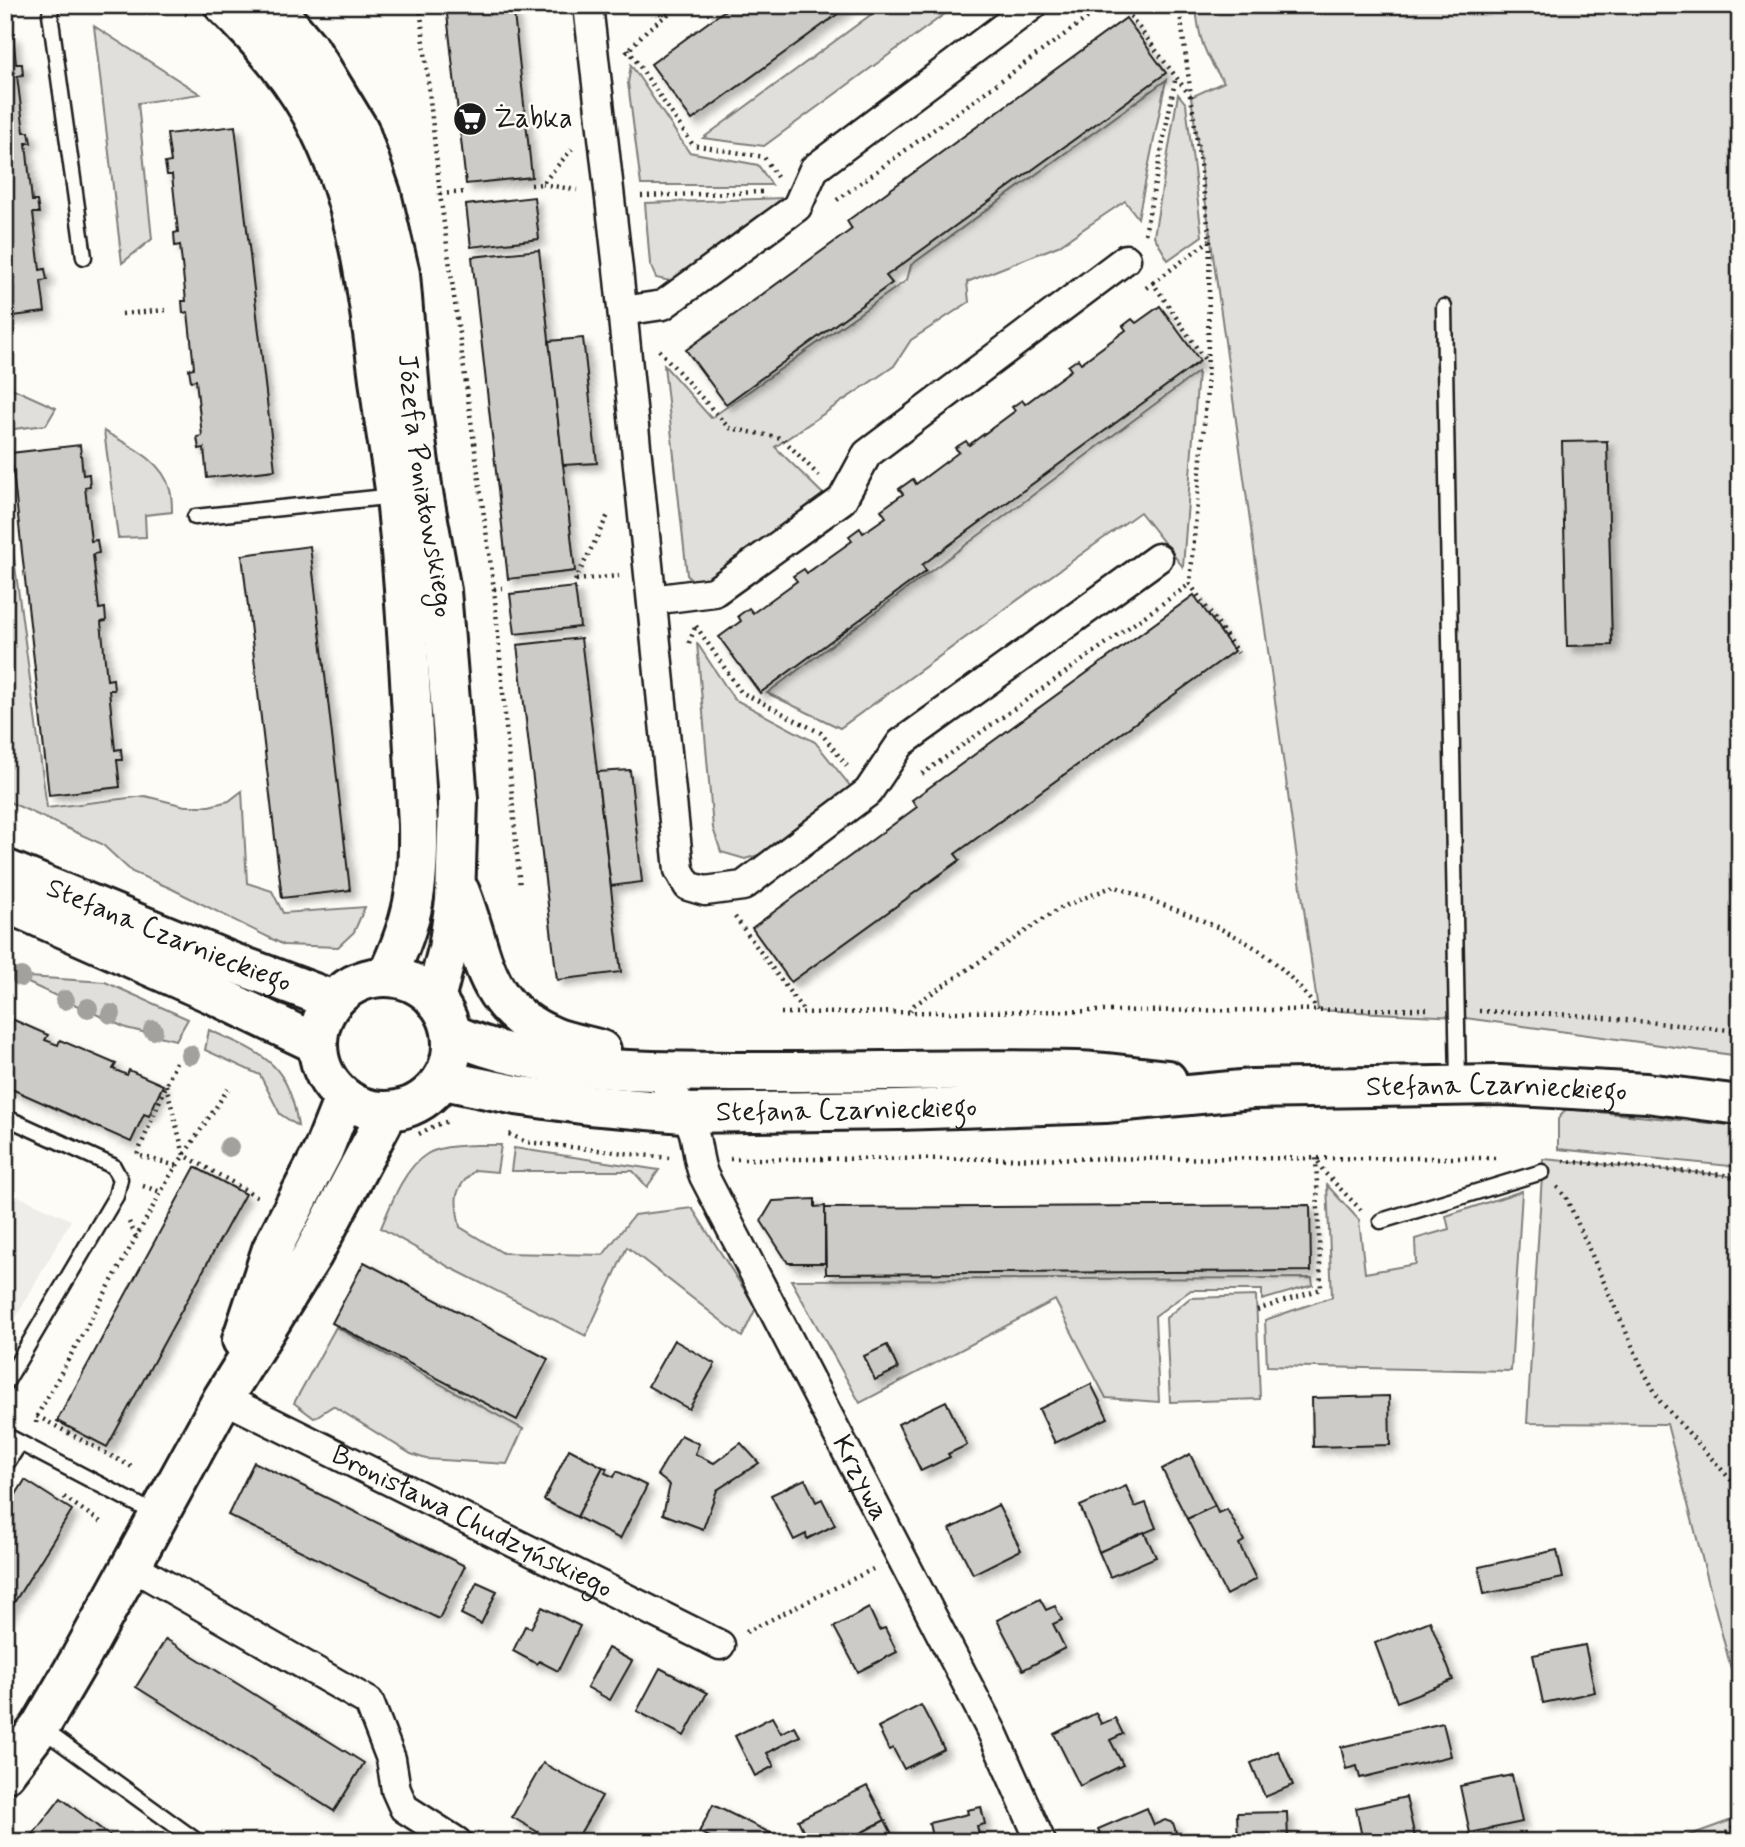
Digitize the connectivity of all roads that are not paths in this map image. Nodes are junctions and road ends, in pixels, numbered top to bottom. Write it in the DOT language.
graph roads {
  1 [pos="51,5"];
  2 [pos="272,5"];
  3 [pos="588,5"];
  4 [pos="1033,5"];
  5 [pos="207,12"];
  6 [pos="83,257"];
  7 [pos="1126,259"];
  8 [pos="1444,307"];
  9 [pos="623,310"];
  10 [pos="409,494"];
  11 [pos="195,517"];
  12 [pos="1158,558"];
  13 [pos="652,600"];
  14 [pos="5,869"];
  15 [pos="456,882"];
  16 [pos="5,902"];
  17 [pos="387,976"];
  18 [pos="333,1000"];
  19 [pos="435,1000"];
  20 [pos="452,1034"];
  21 [pos="317,1044"];
  22 [pos="656,1071"];
  23 [pos="443,1080"];
  24 [pos="1458,1086"];
  25 [pos="1252,1089"];
  26 [pos="344,1098"];
  27 [pos="1740,1105"];
  28 [pos="684,1113"];
  29 [pos="5,1117"];
  30 [pos="402,1124"];
  31 [pos="1542,1172"];
  32 [pos="1381,1221"];
  33 [pos="5,1384"];
  34 [pos="223,1398"];
  35 [pos="5,1435"];
  36 [pos="27,1446"];
  37 [pos="5,1466"];
  38 [pos="159,1516"];
  39 [pos="132,1566"];
  40 [pos="720,1645"];
  41 [pos="40,1727"];
  42 [pos="5,1773"];
  43 [pos="198,1842"];
  44 [pos="457,1842"];
  45 [pos="1041,1842"];
  1 -- 6 [label="lane"];
  2 -- 10 [label="street, Józefa Poniatowskiego"];
  3 -- 9 [label="street"];
  4 -- 9 [label="street"];
  5 -- 10 [label="street, Józefa Poniatowskiego"];
  7 -- 13 [label="street"];
  8 -- 24 [label="lane"];
  9 -- 13 [label="street"];
  10 -- 11 [label="lane"];
  10 -- 15 [label="street, Józefa Poniatowskiego"];
  10 -- 17 [label="street, Józefa Poniatowskiego"];
  12 -- 13 [label="street"];
  14 -- 18 [label="street, Stefana Czarnieckiego"];
  15 -- 19 [label="street, Józefa Poniatowskiego"];
  15 -- 22 [label="street"];
  16 -- 21 [label="street, Stefana Czarnieckiego"];
  17 -- 18 [label="street"];
  17 -- 19 [label="street"];
  18 -- 21 [label="street"];
  19 -- 20 [label="street"];
  20 -- 22 [label="street, Stefana Czarnieckiego"];
  20 -- 23 [label="street"];
  21 -- 26 [label="street"];
  22 -- 25 [label="street, Stefana Czarnieckiego"];
  22 -- 28 [label="street, Krzywa"];
  23 -- 28 [label="street, Stefana Czarnieckiego"];
  23 -- 30 [label="street"];
  24 -- 25 [label="street, Stefana Czarnieckiego"];
  24 -- 27 [label="street, Stefana Czarnieckiego"];
  25 -- 28 [label="street, Stefana Czarnieckiego"];
  26 -- 30 [label="street"];
  26 -- 34 [label="street"];
  28 -- 45 [label="street, Krzywa"];
  29 -- 33 [label="lane"];
  30 -- 34 [label="street"];
  31 -- 32 [label="lane"];
  34 -- 38 [label="street"];
  34 -- 40 [label="street, Bronisława Chudzyńskiego"];
  35 -- 36 [label="lane"];
  36 -- 37 [label="lane"];
  36 -- 38 [label="lane"];
  38 -- 39 [label="street"];
  39 -- 41 [label="street"];
  39 -- 44 [label="street"];
  41 -- 42 [label="street"];
  41 -- 43 [label="lane"];
}
